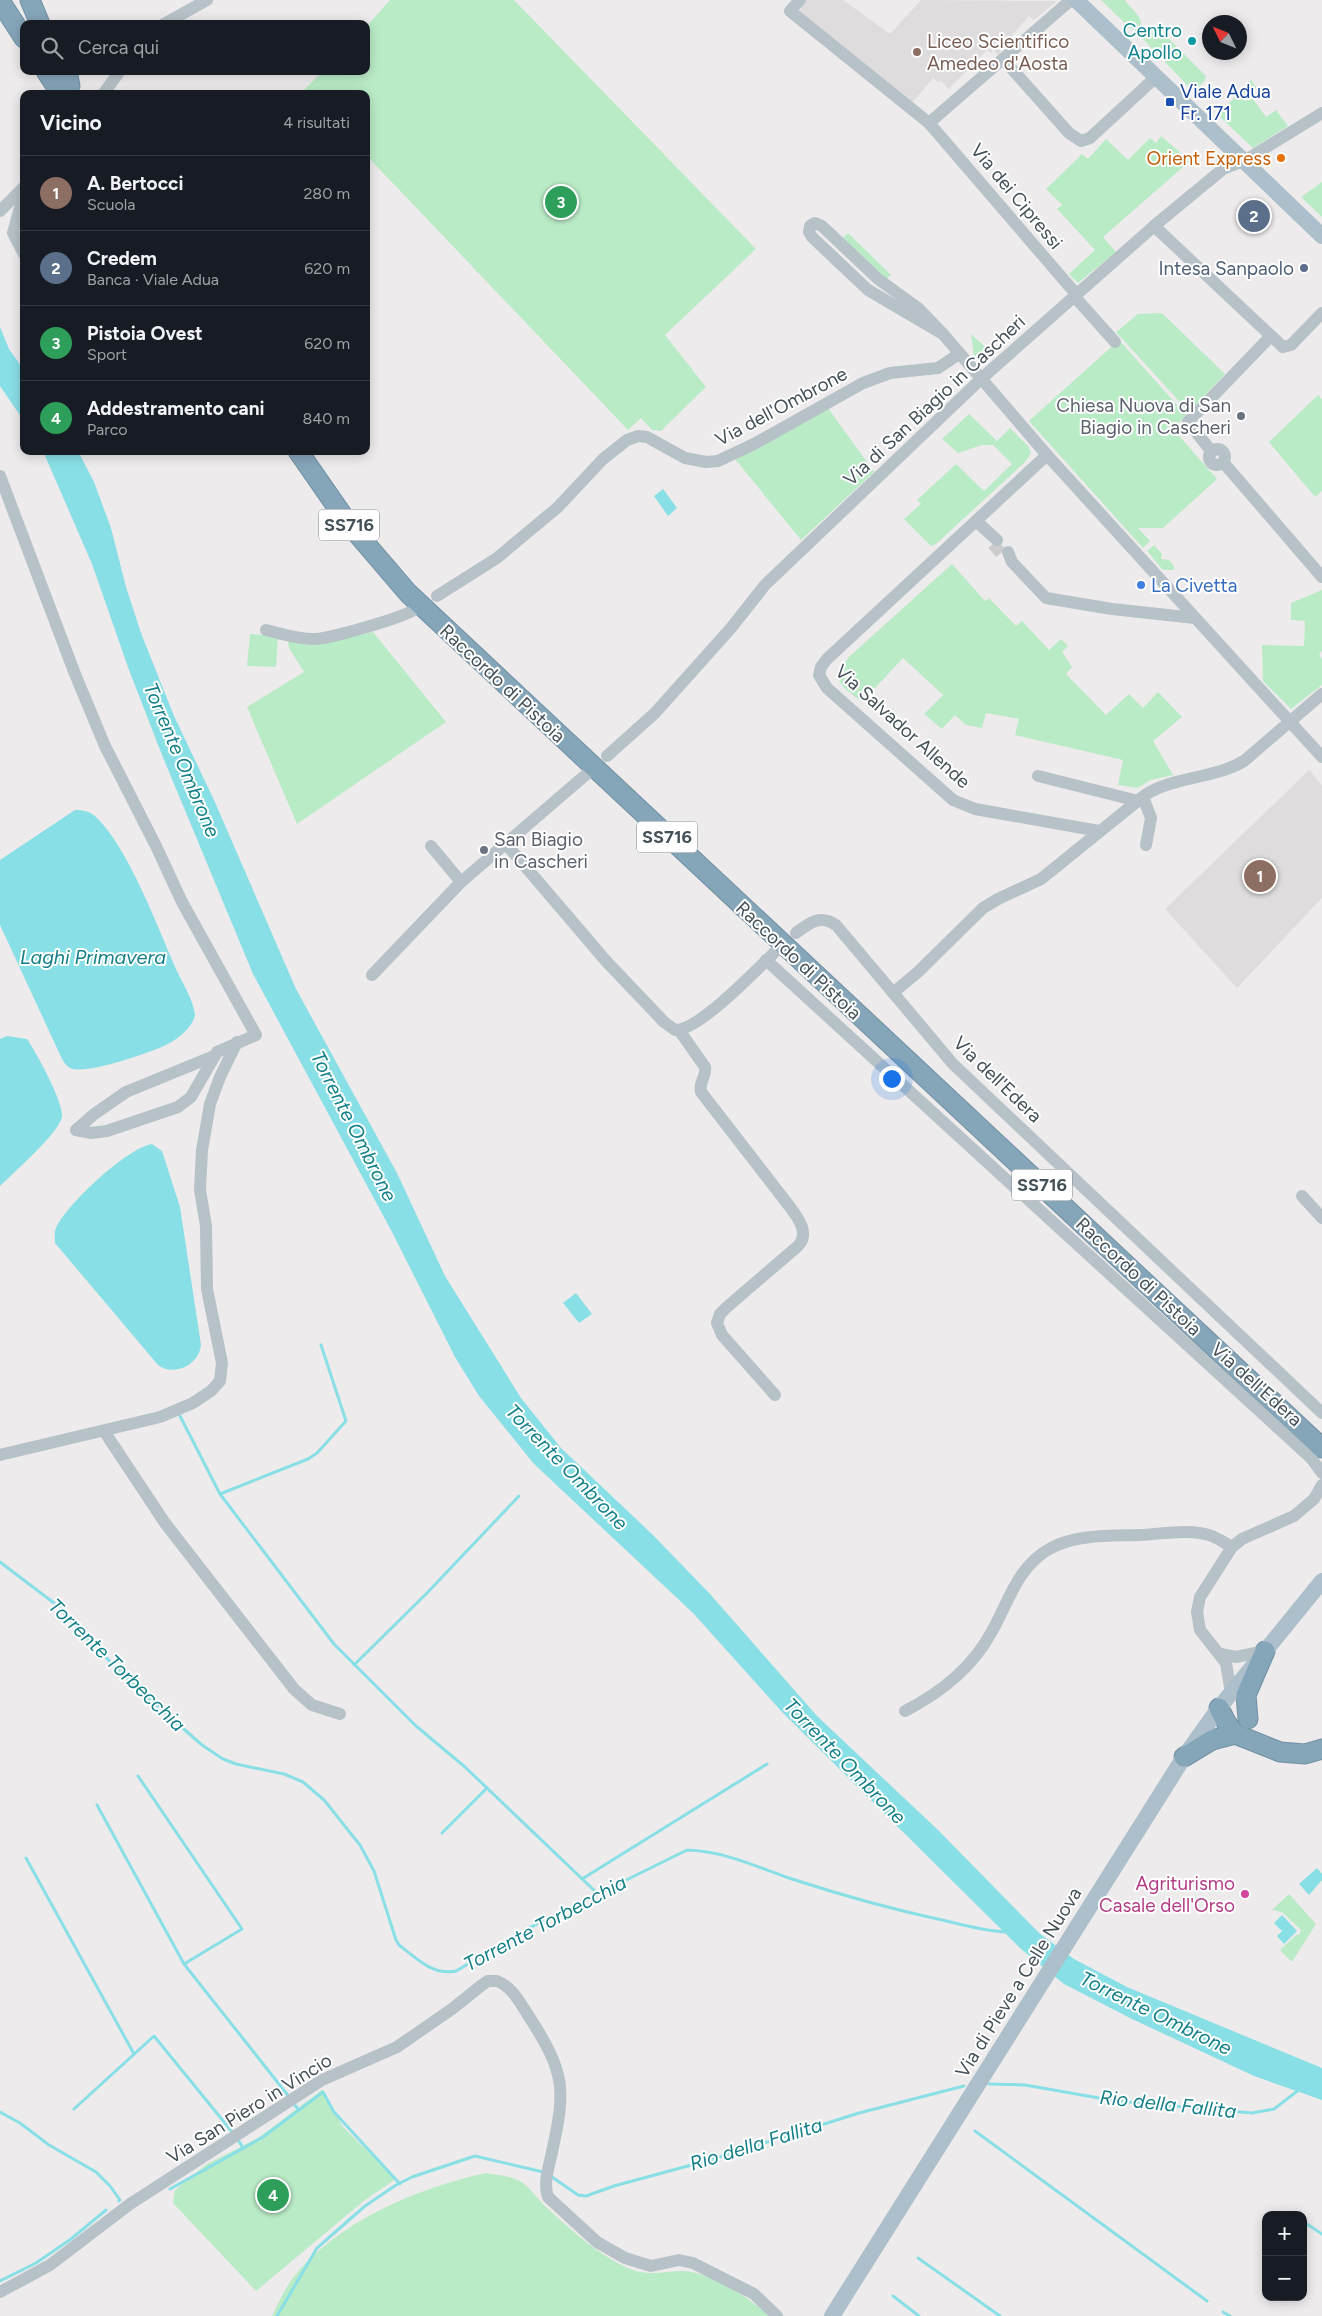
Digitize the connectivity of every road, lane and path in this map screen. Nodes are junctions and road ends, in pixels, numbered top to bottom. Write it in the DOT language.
graph roads {
  1 [pos="12,0"];
  2 [pos="30,0"];
  3 [pos="207,0"];
  4 [pos="800,0"];
  5 [pos="1071,0"];
  6 [pos="1076,0"];
  7 [pos="0,1"];
  8 [pos="13,17"];
  9 [pos="38,20"];
  10 [pos="171,20"];
  11 [pos="20,30"];
  12 [pos="1004,59"];
  13 [pos="53,75"];
  14 [pos="117,75"];
  15 [pos="1156,77"];
  16 [pos="66,83"];
  17 [pos="106,90"];
  18 [pos="1322,113"];
  19 [pos="929,123"];
  20 [pos="1244,161"];
  21 [pos="20,191"];
  22 [pos="20,208"];
  23 [pos="0,211"];
  24 [pos="1154,226"];
  25 [pos="1322,236"];
  26 [pos="20,246"];
  27 [pos="861,264"];
  28 [pos="851,275"];
  29 [pos="1075,295"];
  30 [pos="1322,313"];
  31 [pos="942,334"];
  32 [pos="1271,336"];
  33 [pos="1115,342"];
  34 [pos="959,354"];
  35 [pos="981,379"];
  36 [pos="301,455"];
  37 [pos="314,455"];
  38 [pos="1047,455"];
  39 [pos="0,476"];
  40 [pos="979,525"];
  41 [pos="995,542"];
  42 [pos="1007,556"];
  43 [pos="1322,577"];
  44 [pos="436,596"];
  45 [pos="1179,600"];
  46 [pos="416,609"];
  47 [pos="1158,615"];
  48 [pos="1195,618"];
  49 [pos="266,630"];
  50 [pos="1322,694"];
  51 [pos="1290,722"];
  52 [pos="607,756"];
  53 [pos="1322,758"];
  54 [pos="589,772"];
  55 [pos="1038,776"];
  56 [pos="1140,799"];
  57 [pos="1099,832"];
  58 [pos="506,844"];
  59 [pos="431,846"];
  60 [pos="1146,846"];
  61 [pos="461,882"];
  62 [pos="796,933"];
  63 [pos="778,949"];
  64 [pos="766,960"];
  65 [pos="372,975"];
  66 [pos="894,992"];
  67 [pos="679,1030"];
  68 [pos="237,1042"];
  69 [pos="214,1056"];
  70 [pos="1302,1196"];
  71 [pos="1322,1218"];
  72 [pos="775,1395"];
  73 [pos="1322,1413"];
  74 [pos="104,1431"];
  75 [pos="1322,1432"];
  76 [pos="1322,1448"];
  77 [pos="0,1455"];
  78 [pos="1322,1473"];
  79 [pos="1322,1485"];
  80 [pos="1232,1547"];
  81 [pos="1322,1581"];
  82 [pos="1265,1650"];
  83 [pos="1221,1654"];
  84 [pos="1231,1693"];
  85 [pos="1219,1708"];
  86 [pos="905,1711"];
  87 [pos="340,1714"];
  88 [pos="1248,1719"];
  89 [pos="1235,1734"];
  90 [pos="1322,1749"];
  91 [pos="1274,1750"];
  92 [pos="1184,1757"];
  93 [pos="0,2292"];
  94 [pos="777,2316"];
  95 [pos="832,2316"];
  1 -- 8 [label="highway"];
  2 -- 9 [label="highway"];
  3 -- 10 [label="street"];
  4 -- 19 [label="street, Via dei Cipressi"];
  5 -- 12 [label="street"];
  6 -- 15 [label="main road"];
  7 -- 8 [label="highway"];
  8 -- 11 [label="highway"];
  12 -- 15 [label="street"];
  12 -- 19 [label="street"];
  13 -- 16 [label="highway"];
  14 -- 17 [label="street"];
  15 -- 20 [label="main road"];
  18 -- 20 [label="street, Via di San Biagio in Cascheri"];
  19 -- 29 [label="street, Via dei Cipressi"];
  20 -- 24 [label="street, Via di San Biagio in Cascheri"];
  20 -- 25 [label="main road"];
  21 -- 23 [label="street"];
  22 -- 26 [label="street"];
  24 -- 29 [label="street, Via di San Biagio in Cascheri"];
  24 -- 32 [label="street"];
  27 -- 28 [label="street"];
  27 -- 28 [label="street"];
  27 -- 31 [label="street"];
  28 -- 31 [label="street"];
  29 -- 33 [label="street, Via dei Cipressi"];
  29 -- 35 [label="street, Via di San Biagio in Cascheri"];
  30 -- 32 [label="street"];
  31 -- 34 [label="street"];
  32 -- 43 [label="street"];
  34 -- 35 [label="street"];
  34 -- 44 [label="street, Via dell'Ombrone"];
  35 -- 38 [label="street"];
  35 -- 52 [label="street, Via di San Biagio in Cascheri"];
  36 -- 76 [label="highway, Raccordo di Pistoia / SS716"];
  37 -- 75 [label="highway, Raccordo di Pistoia / SS716"];
  38 -- 40 [label="street, Via Salvador Allende"];
  38 -- 45 [label="street"];
  39 -- 68 [label="street"];
  40 -- 41 [label="street"];
  40 -- 57 [label="street, Via Salvador Allende"];
  42 -- 47 [label="street"];
  45 -- 47 [label="street"];
  45 -- 48 [label="street"];
  46 -- 49 [label="street"];
  47 -- 48 [label="street"];
  48 -- 51 [label="street"];
  50 -- 51 [label="street"];
  51 -- 53 [label="street"];
  51 -- 56 [label="street"];
  54 -- 58 [label="street"];
  55 -- 56 [label="street"];
  56 -- 57 [label="street"];
  56 -- 60 [label="street"];
  57 -- 66 [label="street"];
  58 -- 61 [label="street"];
  58 -- 67 [label="street"];
  59 -- 61 [label="street"];
  61 -- 65 [label="street"];
  62 -- 66 [label="street, Via dell'Edera"];
  63 -- 64 [label="street"];
  64 -- 67 [label="street"];
  64 -- 78 [label="street, Via dell'Edera"];
  66 -- 73 [label="street, Via dell'Edera"];
  67 -- 72 [label="street"];
  68 -- 69 [label="street"];
  68 -- 74 [label="street"];
  69 -- 69 [label="street"];
  70 -- 71 [label="street"];
  74 -- 77 [label="street"];
  74 -- 87 [label="street"];
  79 -- 80 [label="street"];
  80 -- 83 [label="street"];
  80 -- 86 [label="street"];
  81 -- 82 [label="main road, Via di Pieve a Celle Nuova"];
  82 -- 83 [label="street"];
  82 -- 84 [label="main road, Via di Pieve a Celle Nuova"];
  82 -- 88 [label="highway"];
  83 -- 84 [label="street"];
  84 -- 85 [label="main road, Via di Pieve a Celle Nuova"];
  85 -- 88 [label="highway"];
  85 -- 89 [label="highway"];
  85 -- 92 [label="main road, Via di Pieve a Celle Nuova"];
  88 -- 91 [label="highway"];
  89 -- 91 [label="highway"];
  89 -- 92 [label="highway"];
  90 -- 91 [label="highway"];
  92 -- 95 [label="main road, Via di Pieve a Celle Nuova"];
  93 -- 94 [label="street, Via San Piero in Vincio"];
}
